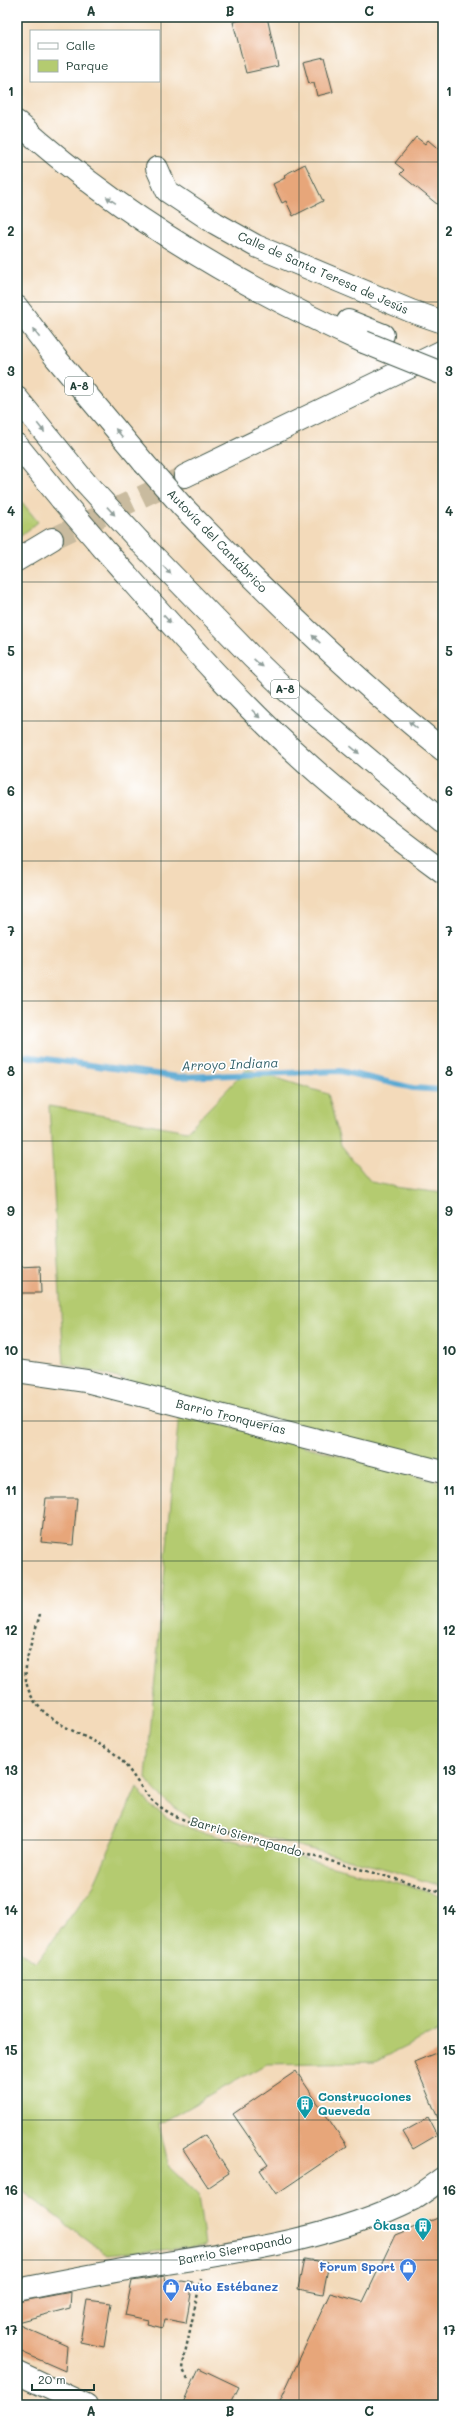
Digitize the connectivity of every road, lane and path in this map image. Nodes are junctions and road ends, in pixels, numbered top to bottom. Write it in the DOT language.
graph roads {
  1 [pos="17,122"];
  2 [pos="157,168"];
  3 [pos="17,307"];
  4 [pos="443,322"];
  5 [pos="443,351"];
  6 [pos="442,368"];
  7 [pos="17,398"];
  8 [pos="17,445"];
  9 [pos="185,476"];
  10 [pos="52,539"];
  11 [pos="17,560"];
  12 [pos="443,750"];
  13 [pos="340,792"];
  14 [pos="443,822"];
  15 [pos="443,872"];
  16 [pos="443,888"];
  17 [pos="17,1371"];
  18 [pos="443,1472"];
  19 [pos="40,1614"];
  20 [pos="443,1892"];
  21 [pos="443,2178"];
  22 [pos="206,2257"];
  23 [pos="17,2290"];
  24 [pos="17,2373"];
  25 [pos="188,2379"];
  26 [pos="86,2405"];
  6 -- 1 [label="main road, one-way"];
  2 -- 4 [label="main road, Calle de Santa Teresa de Jesús"];
  12 -- 3 [label="main road, Autovía del Cantábrico / A-8, one-way, bridge"];
  5 -- 9 [label="main road"];
  7 -- 14 [label="main road, A-8, one-way, bridge"];
  8 -- 13 [label="main road, one-way, bridge"];
  10 -- 11 [label="main road"];
  13 -- 15 [label="main road"];
  13 -- 16 [label="main road"];
  17 -- 18 [label="main road, Barrio Tronquerías"];
  19 -- 20 [label="path, Barrio Sierrapando"];
  21 -- 22 [label="main road, Barrio Sierrapando"];
  22 -- 23 [label="main road, Barrio Sierrapando"];
  22 -- 25 [label="path"];
  24 -- 26 [label="main road"];
}
